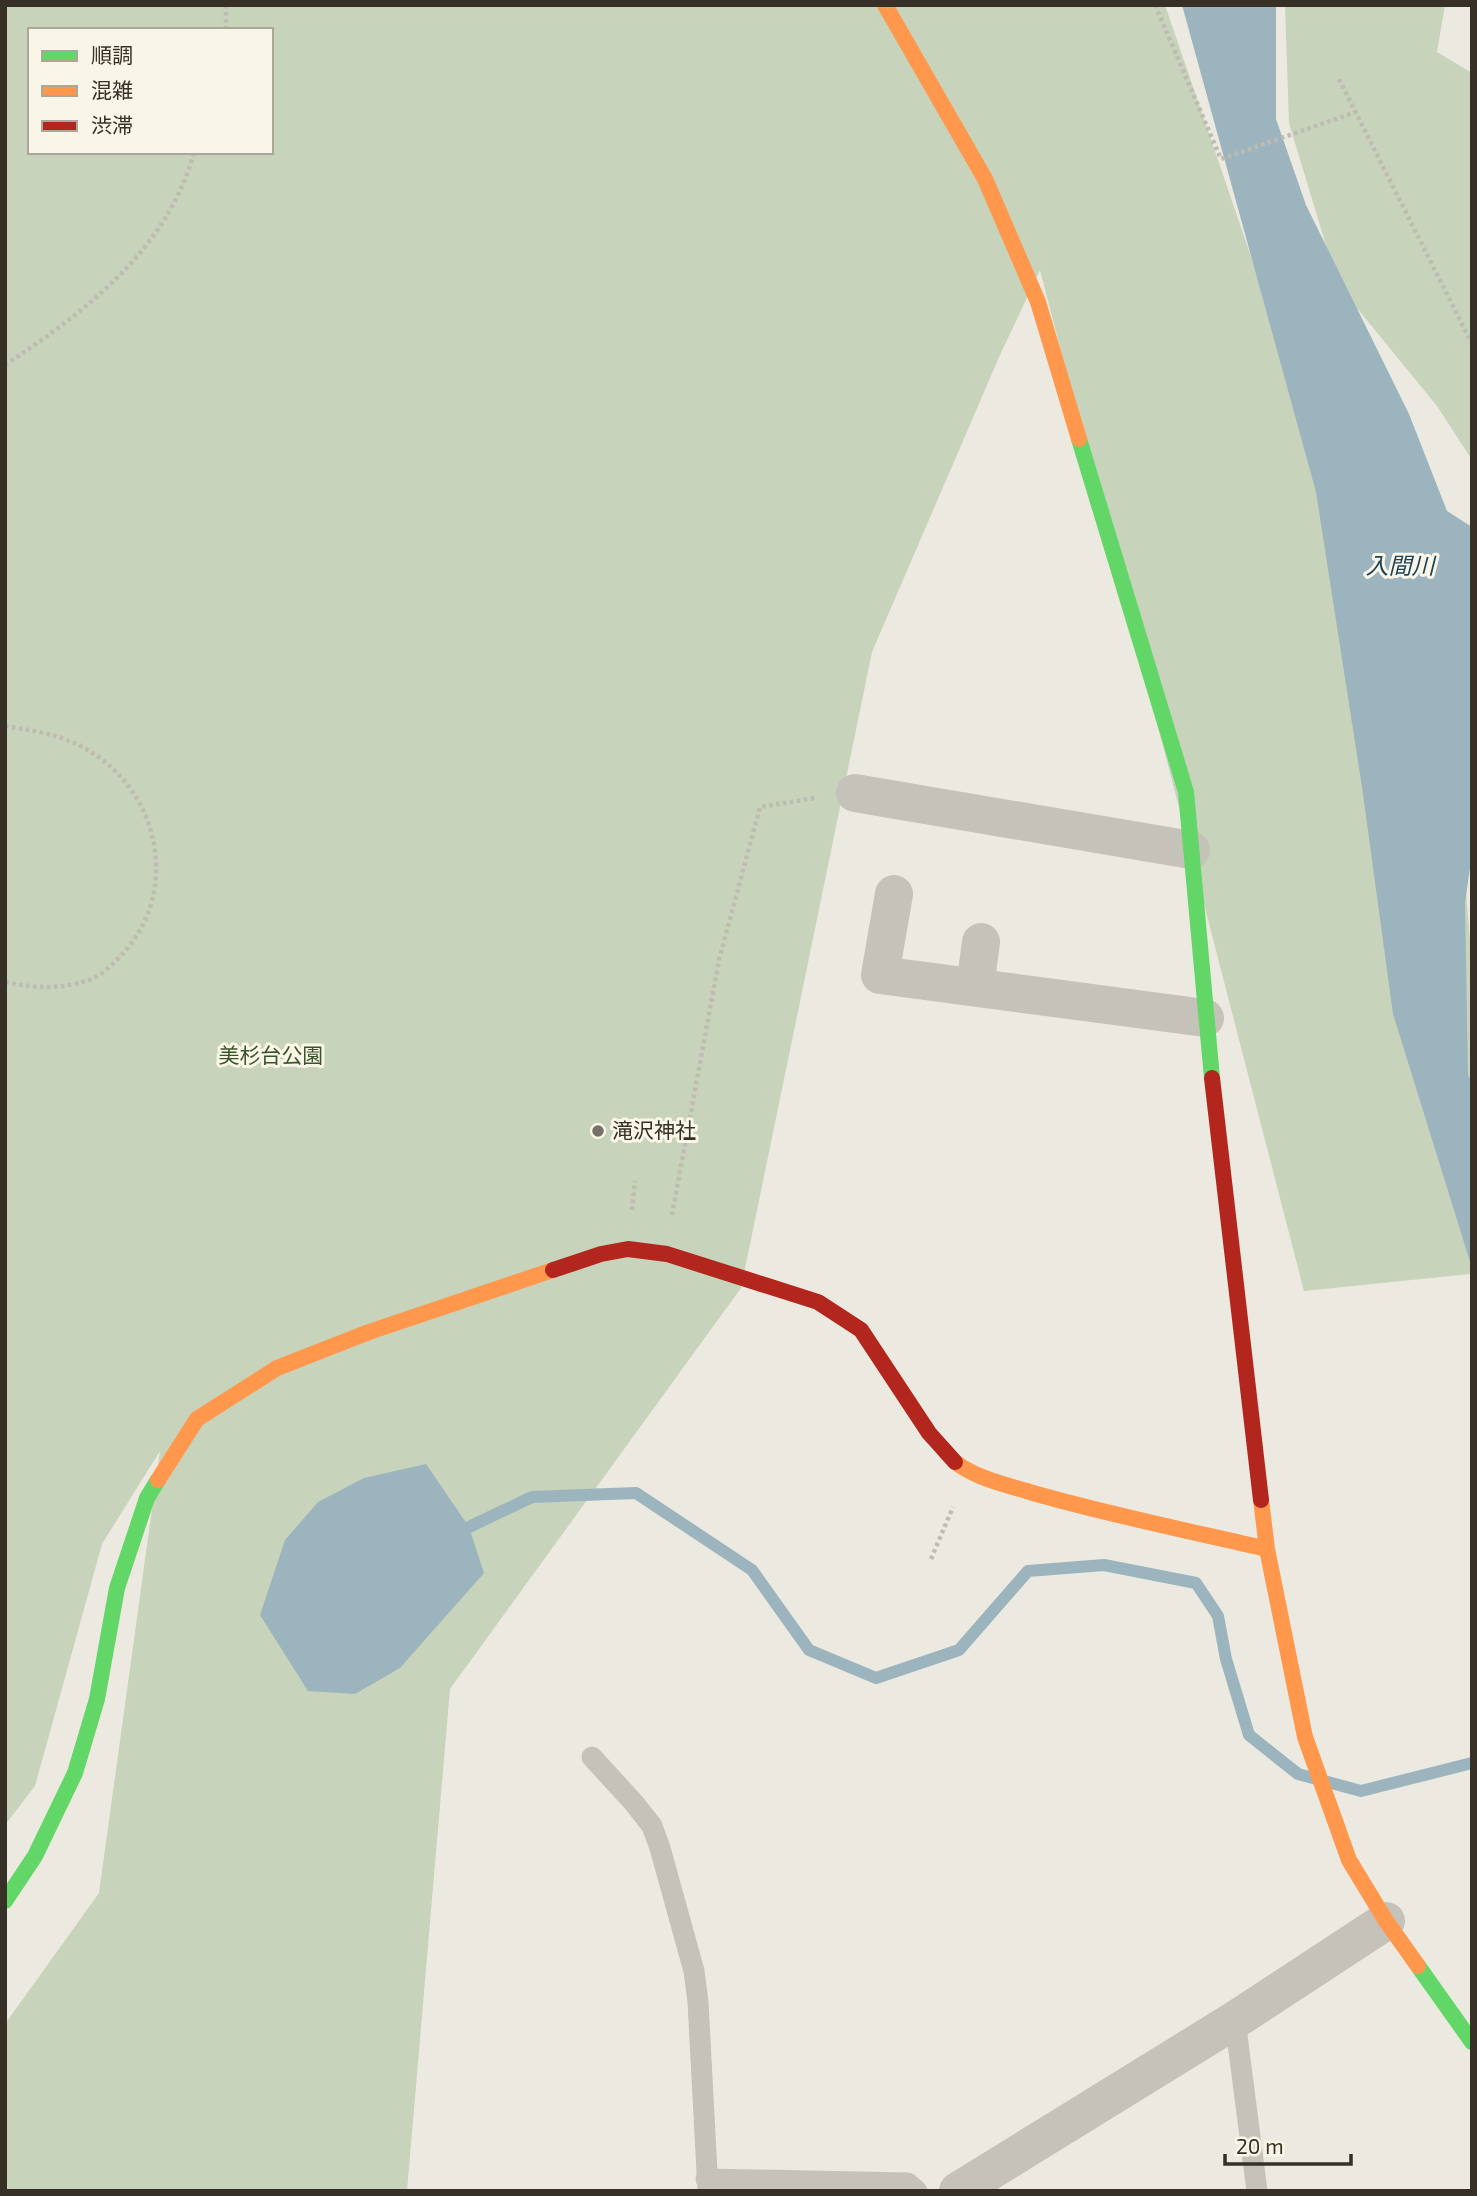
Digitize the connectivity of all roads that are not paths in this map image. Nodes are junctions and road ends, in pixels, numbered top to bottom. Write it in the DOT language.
graph roads {
  1 [pos="885,5"];
  2 [pos="855,793"];
  3 [pos="1191,850"];
  4 [pos="894,894"];
  5 [pos="981,942"];
  6 [pos="975,987"];
  7 [pos="1205,1018"];
  8 [pos="1267,1549"];
  9 [pos="592,1758"];
  10 [pos="5,1901"];
  11 [pos="1386,1921"];
  12 [pos="1235,2020"];
  13 [pos="1471,2038"];
  14 [pos="707,2185"];
  15 [pos="917,2191"];
  16 [pos="958,2191"];
  17 [pos="1257,2191"];
  1 -- 3 [label="street"];
  2 -- 3 [label="street"];
  3 -- 7 [label="street"];
  4 -- 6 [label="street"];
  5 -- 6 [label="street"];
  6 -- 7 [label="street"];
  7 -- 8 [label="street"];
  8 -- 10 [label="street"];
  8 -- 11 [label="street"];
  9 -- 14 [label="lane"];
  11 -- 12 [label="street"];
  11 -- 13 [label="street"];
  12 -- 16 [label="street"];
  12 -- 17 [label="lane"];
  14 -- 15 [label="lane"];
}
